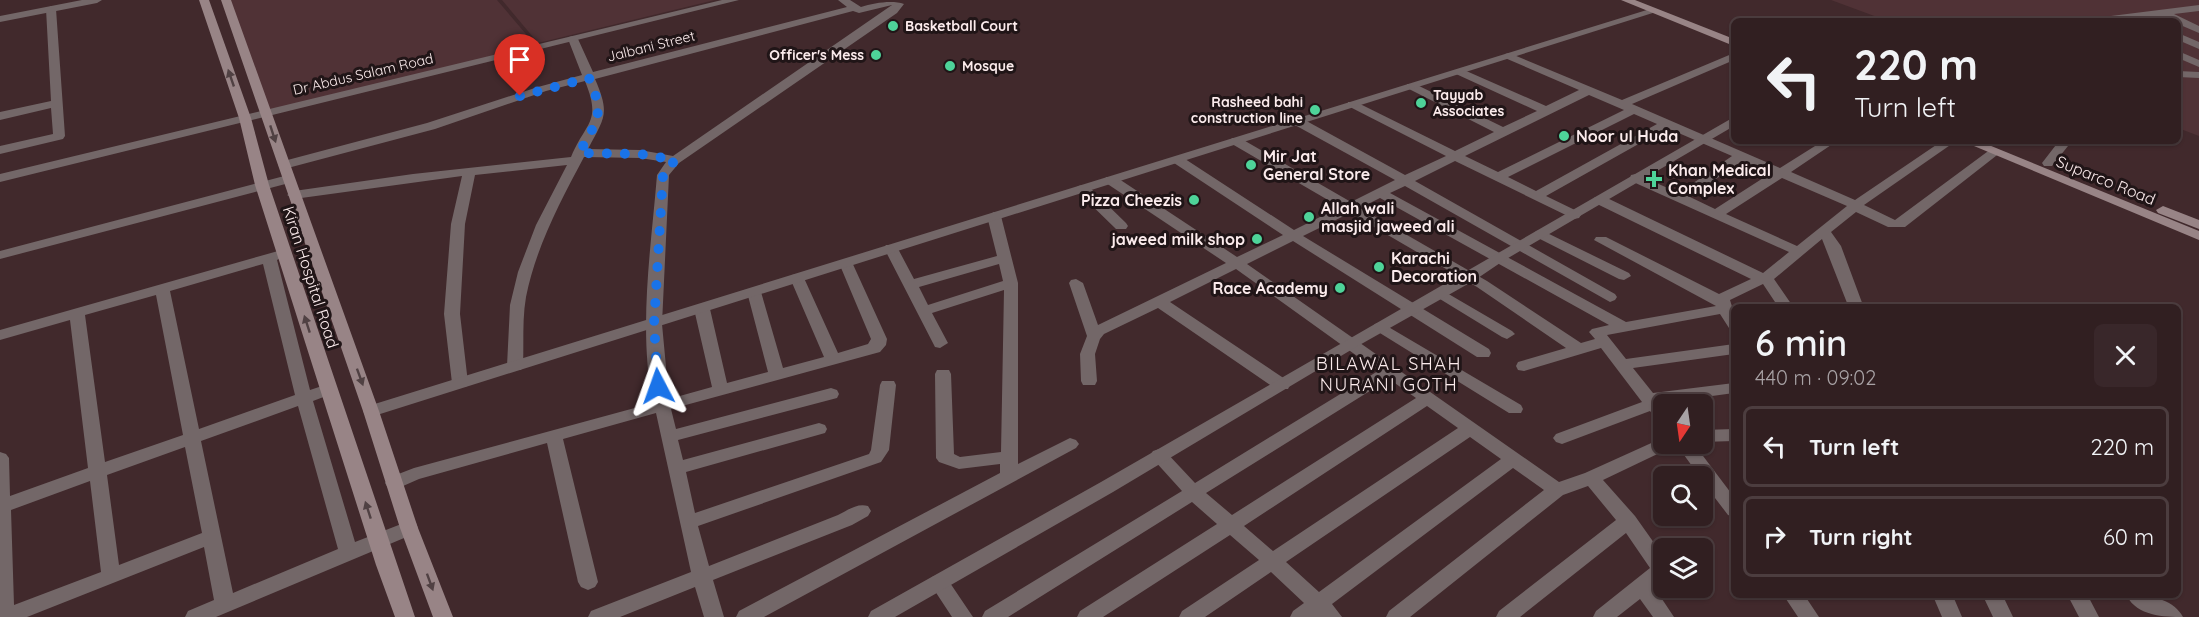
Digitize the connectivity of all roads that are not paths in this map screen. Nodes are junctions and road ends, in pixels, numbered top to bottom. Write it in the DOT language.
graph roads {
  1 [pos="79,0"];
  2 [pos="97,0"];
  3 [pos="734,0"];
  4 [pos="1626,0"];
  5 [pos="2192,0"];
  6 [pos="226,1"];
  7 [pos="205,3"];
  8 [pos="2199,3"];
  9 [pos="848,4"];
  10 [pos="51,5"];
  11 [pos="1651,6"];
  12 [pos="2199,8"];
  13 [pos="2163,13"];
  14 [pos="1,17"];
  15 [pos="2145,18"];
  16 [pos="2174,18"];
  17 [pos="2181,22"];
  18 [pos="2199,30"];
  19 [pos="1731,35"];
  20 [pos="2181,37"];
  21 [pos="573,39"];
  22 [pos="1731,42"];
  23 [pos="2199,46"];
  24 [pos="2181,55"];
  25 [pos="1509,56"];
  26 [pos="1731,57"];
  27 [pos="2199,64"];
  28 [pos="1460,72"];
  29 [pos="2181,74"];
  30 [pos="2199,75"];
  31 [pos="589,78"];
  32 [pos="1411,86"];
  33 [pos="1589,90"];
  34 [pos="57,103"];
  35 [pos="1352,104"];
  36 [pos="1628,106"];
  37 [pos="1547,111"];
  38 [pos="266,112"];
  39 [pos="0,116"];
  40 [pos="245,118"];
  41 [pos="1297,121"];
  42 [pos="1667,123"];
  43 [pos="1731,123"];
  44 [pos="1503,132"];
  45 [pos="1704,138"];
  46 [pos="1236,141"];
  47 [pos="1825,144"];
  48 [pos="1946,144"];
  49 [pos="1979,144"];
  50 [pos="2064,144"];
  51 [pos="0,150"];
  52 [pos="2002,150"];
  53 [pos="1742,155"];
  54 [pos="1457,156"];
  55 [pos="577,157"];
  56 [pos="675,160"];
  57 [pos="1178,160"];
  58 [pos="2048,163"];
  59 [pos="286,172"];
  60 [pos="468,172"];
  61 [pos="1781,172"];
  62 [pos="1498,177"];
  63 [pos="0,178"];
  64 [pos="1636,178"];
  65 [pos="1112,180"];
  66 [pos="1405,181"];
  67 [pos="262,185"];
  68 [pos="1083,189"];
  69 [pos="1380,193"];
  70 [pos="294,195"];
  71 [pos="1537,196"];
  72 [pos="1680,198"];
  73 [pos="1600,200"];
  74 [pos="1856,206"];
  75 [pos="1350,207"];
  76 [pos="1716,214"];
  77 [pos="1574,215"];
  78 [pos="994,216"];
  79 [pos="2199,225"];
  80 [pos="1121,226"];
  81 [pos="1824,231"];
  82 [pos="1540,234"];
  83 [pos="1293,236"];
  84 [pos="2199,236"];
  85 [pos="1601,240"];
  86 [pos="1521,245"];
  87 [pos="891,248"];
  88 [pos="1798,251"];
  89 [pos="0,255"];
  90 [pos="277,256"];
  91 [pos="1005,258"];
  92 [pos="1498,258"];
  93 [pos="846,263"];
  94 [pos="1238,264"];
  95 [pos="1624,276"];
  96 [pos="1470,277"];
  97 [pos="797,278"];
  98 [pos="1765,279"];
  99 [pos="1011,283"];
  100 [pos="1076,283"];
  101 [pos="910,285"];
  102 [pos="162,289"];
  103 [pos="754,292"];
  104 [pos="1440,293"];
  105 [pos="1610,297"];
  106 [pos="1160,302"];
  107 [pos="1784,304"];
  108 [pos="1856,304"];
  109 [pos="1723,305"];
  110 [pos="702,309"];
  111 [pos="1411,309"];
  112 [pos="923,311"];
  113 [pos="77,313"];
  114 [pos="1731,320"];
  115 [pos="654,324"];
  116 [pos="1622,326"];
  117 [pos="1380,327"];
  118 [pos="1507,334"];
  119 [pos="0,335"];
  120 [pos="1094,335"];
  121 [pos="1602,342"];
  122 [pos="1351,343"];
  123 [pos="939,344"];
  124 [pos="1579,349"];
  125 [pos="1731,349"];
  126 [pos="1483,353"];
  127 [pos="833,359"];
  128 [pos="1622,365"];
  129 [pos="514,366"];
  130 [pos="1524,366"];
  131 [pos="1390,371"];
  132 [pos="943,374"];
  133 [pos="777,375"];
  134 [pos="1089,381"];
  135 [pos="460,383"];
  136 [pos="888,385"];
  137 [pos="1282,385"];
  138 [pos="328,389"];
  139 [pos="1731,389"];
  140 [pos="721,390"];
  141 [pos="831,394"];
  142 [pos="1709,394"];
  143 [pos="1428,398"];
  144 [pos="304,399"];
  145 [pos="1653,404"];
  146 [pos="664,406"];
  147 [pos="1653,408"];
  148 [pos="1515,409"];
  149 [pos="372,411"];
  150 [pos="1471,428"];
  151 [pos="819,429"];
  152 [pos="554,435"];
  153 [pos="1731,435"];
  154 [pos="670,436"];
  155 [pos="1713,436"];
  156 [pos="1562,438"];
  157 [pos="190,439"];
  158 [pos="1070,444"];
  159 [pos="1653,449"];
  160 [pos="1692,454"];
  161 [pos="1159,455"];
  162 [pos="1010,457"];
  163 [pos="0,458"];
  164 [pos="1513,459"];
  165 [pos="676,468"];
  166 [pos="98,472"];
  167 [pos="1010,476"];
  168 [pos="1591,478"];
  169 [pos="394,483"];
  170 [pos="1557,490"];
  171 [pos="1193,492"];
  172 [pos="1731,506"];
  173 [pos="1,507"];
  174 [pos="862,511"];
  175 [pos="1628,521"];
  176 [pos="688,522"];
  177 [pos="1231,525"];
  178 [pos="409,528"];
  179 [pos="211,537"];
  180 [pos="378,541"];
  181 [pos="349,553"];
  182 [pos="1272,561"];
  183 [pos="111,576"];
  184 [pos="703,578"];
  185 [pos="588,582"];
  186 [pos="939,582"];
  187 [pos="1642,586"];
  188 [pos="1795,598"];
  189 [pos="1944,598"];
  190 [pos="1994,598"];
  191 [pos="2079,598"];
  192 [pos="2140,598"];
  193 [pos="225,604"];
  194 [pos="1325,610"];
  195 [pos="5,617"];
  196 [pos="195,617"];
  197 [pos="405,617"];
  198 [pos="442,617"];
  199 [pos="598,617"];
  200 [pos="714,617"];
  201 [pos="746,617"];
  202 [pos="878,617"];
  203 [pos="963,617"];
  204 [pos="992,617"];
  205 [pos="1088,617"];
  206 [pos="1189,617"];
  207 [pos="1300,617"];
  208 [pos="1396,617"];
  209 [pos="1506,617"];
  210 [pos="1603,617"];
  211 [pos="1664,617"];
  212 [pos="1809,617"];
  213 [pos="1952,617"];
  214 [pos="2003,617"];
  215 [pos="2089,617"];
  216 [pos="2173,617"];
  1 -- 10 [label="street"];
  2 -- 10 [label="street"];
  3 -- 21 [label="street, Dr Abdus Salam Road"];
  4 -- 11 [label="main road"];
  5 -- 8 [label="street"];
  6 -- 7 [label="main road"];
  6 -- 38 [label="main road, Kiran Hospital Road"];
  40 -- 7 [label="main road, Kiran Hospital Road, one-way"];
  9 -- 31 [label="street, Jalbani Street"];
  9 -- 56 [label="street, Jalbani Street"];
  10 -- 14 [label="street"];
  10 -- 34 [label="street"];
  11 -- 19 [label="main road"];
  11 -- 22 [label="main road"];
  11 -- 25 [label="street"];
  12 -- 13 [label="street"];
  13 -- 15 [label="street"];
  13 -- 16 [label="street"];
  17 -- 18 [label="street"];
  20 -- 23 [label="street"];
  21 -- 31 [label="street"];
  21 -- 38 [label="street, Dr Abdus Salam Road"];
  24 -- 27 [label="street"];
  25 -- 28 [label="street"];
  25 -- 33 [label="street"];
  26 -- 36 [label="street"];
  28 -- 32 [label="street"];
  28 -- 37 [label="street"];
  29 -- 30 [label="street"];
  31 -- 55 [label="street"];
  31 -- 59 [label="street, Jalbani Street"];
  32 -- 35 [label="street"];
  32 -- 44 [label="street"];
  33 -- 36 [label="street"];
  33 -- 37 [label="street"];
  34 -- 39 [label="street"];
  34 -- 51 [label="street"];
  35 -- 41 [label="street"];
  35 -- 54 [label="street"];
  36 -- 42 [label="street"];
  36 -- 62 [label="street"];
  37 -- 44 [label="street"];
  38 -- 40 [label="street, Dr Abdus Salam Road"];
  38 -- 59 [label="main road, Kiran Hospital Road, one-way"];
  40 -- 63 [label="street, Dr Abdus Salam Road"];
  40 -- 67 [label="main road, Kiran Hospital Road"];
  41 -- 46 [label="street"];
  41 -- 66 [label="street"];
  42 -- 45 [label="street"];
  42 -- 71 [label="street"];
  43 -- 45 [label="street"];
  44 -- 54 [label="street"];
  45 -- 53 [label="street"];
  45 -- 64 [label="street"];
  46 -- 57 [label="street"];
  46 -- 75 [label="street"];
  47 -- 61 [label="street"];
  48 -- 74 [label="street"];
  49 -- 52 [label="main road, Suparco Road"];
  50 -- 58 [label="street"];
  52 -- 58 [label="main road, Suparco Road"];
  52 -- 74 [label="street"];
  52 -- 84 [label="main road, Suparco Road"];
  53 -- 61 [label="street"];
  53 -- 72 [label="street"];
  54 -- 62 [label="street"];
  54 -- 66 [label="street"];
  55 -- 56 [label="street"];
  55 -- 60 [label="street"];
  55 -- 129 [label="street"];
  56 -- 115 [label="street"];
  57 -- 65 [label="street"];
  57 -- 83 [label="street"];
  58 -- 79 [label="main road, Suparco Road"];
  59 -- 67 [label="street, Jalbani Street"];
  59 -- 70 [label="main road, Kiran Hospital Road"];
  60 -- 70 [label="street"];
  60 -- 135 [label="street"];
  61 -- 74 [label="street"];
  61 -- 76 [label="street"];
  62 -- 71 [label="street"];
  64 -- 72 [label="street"];
  64 -- 73 [label="street"];
  65 -- 68 [label="street"];
  65 -- 94 [label="street"];
  66 -- 69 [label="street"];
  66 -- 86 [label="street"];
  67 -- 89 [label="street, Jalbani Street"];
  67 -- 90 [label="main road, Kiran Hospital Road"];
  68 -- 78 [label="street"];
  68 -- 80 [label="street"];
  69 -- 75 [label="street"];
  69 -- 92 [label="street"];
  70 -- 149 [label="main road, Kiran Hospital Road, one-way"];
  71 -- 77 [label="street"];
  72 -- 76 [label="street"];
  73 -- 77 [label="street"];
  73 -- 98 [label="street"];
  74 -- 81 [label="street"];
  75 -- 83 [label="street"];
  75 -- 96 [label="street"];
  76 -- 88 [label="street"];
  77 -- 82 [label="street"];
  78 -- 87 [label="street"];
  78 -- 91 [label="street"];
  81 -- 88 [label="street"];
  81 -- 108 [label="street"];
  82 -- 86 [label="street"];
  82 -- 95 [label="street"];
  83 -- 94 [label="street"];
  83 -- 111 [label="street"];
  85 -- 109 [label="street"];
  86 -- 92 [label="street"];
  86 -- 105 [label="street"];
  87 -- 93 [label="street"];
  87 -- 101 [label="street"];
  88 -- 98 [label="street"];
  90 -- 102 [label="street"];
  138 -- 90 [label="main road, Kiran Hospital Road, one-way"];
  90 -- 144 [label="street"];
  91 -- 99 [label="street"];
  91 -- 101 [label="street"];
  92 -- 96 [label="street"];
  92 -- 116 [label="street"];
  93 -- 97 [label="street"];
  93 -- 127 [label="street"];
  94 -- 106 [label="street"];
  94 -- 122 [label="street"];
  96 -- 104 [label="street"];
  96 -- 124 [label="street"];
  97 -- 103 [label="street"];
  97 -- 127 [label="street"];
  98 -- 107 [label="street"];
  98 -- 109 [label="street"];
  99 -- 112 [label="street"];
  99 -- 162 [label="street"];
  100 -- 120 [label="street"];
  101 -- 112 [label="street"];
  102 -- 113 [label="street"];
  102 -- 157 [label="street"];
  103 -- 110 [label="street"];
  103 -- 133 [label="street"];
  104 -- 111 [label="street"];
  104 -- 118 [label="street"];
  106 -- 120 [label="street"];
  106 -- 137 [label="street"];
  109 -- 114 [label="street"];
  109 -- 116 [label="street"];
  110 -- 115 [label="street"];
  110 -- 140 [label="street"];
  111 -- 117 [label="street"];
  111 -- 126 [label="street"];
  112 -- 123 [label="street"];
  113 -- 119 [label="street"];
  113 -- 166 [label="street"];
  115 -- 129 [label="street"];
  115 -- 146 [label="street"];
  116 -- 121 [label="street"];
  117 -- 122 [label="street"];
  117 -- 148 [label="street"];
  120 -- 134 [label="street"];
  121 -- 124 [label="street"];
  121 -- 128 [label="street"];
  122 -- 131 [label="street"];
  122 -- 137 [label="street"];
  124 -- 130 [label="street"];
  125 -- 128 [label="street"];
  127 -- 133 [label="street"];
  128 -- 145 [label="street"];
  129 -- 135 [label="street"];
  131 -- 143 [label="street"];
  131 -- 171 [label="street"];
  132 -- 162 [label="street"];
  133 -- 140 [label="street"];
  135 -- 149 [label="street"];
  136 -- 176 [label="street"];
  137 -- 161 [label="street"];
  138 -- 144 [label="street"];
  180 -- 138 [label="main road, Kiran Hospital Road, one-way"];
  139 -- 142 [label="street"];
  140 -- 146 [label="street"];
  141 -- 154 [label="street"];
  143 -- 150 [label="street"];
  143 -- 177 [label="street"];
  144 -- 157 [label="street"];
  144 -- 181 [label="street"];
  146 -- 152 [label="street"];
  146 -- 154 [label="street"];
  147 -- 156 [label="street"];
  149 -- 169 [label="main road, Kiran Hospital Road"];
  150 -- 164 [label="street"];
  150 -- 182 [label="street"];
  151 -- 165 [label="street"];
  152 -- 169 [label="street"];
  152 -- 185 [label="street"];
  153 -- 155 [label="street"];
  154 -- 165 [label="street"];
  157 -- 166 [label="street"];
  157 -- 179 [label="street"];
  158 -- 167 [label="street"];
  159 -- 168 [label="street"];
  160 -- 172 [label="street"];
  161 -- 171 [label="street"];
  161 -- 186 [label="street"];
  162 -- 167 [label="street"];
  163 -- 173 [label="street"];
  164 -- 170 [label="street"];
  164 -- 194 [label="street"];
  165 -- 176 [label="street"];
  166 -- 173 [label="street"];
  166 -- 183 [label="street"];
  167 -- 201 [label="street"];
  168 -- 170 [label="street"];
  168 -- 175 [label="street"];
  169 -- 178 [label="main road, Kiran Hospital Road"];
  170 -- 208 [label="street"];
  171 -- 177 [label="street"];
  171 -- 204 [label="street"];
  173 -- 195 [label="street"];
  174 -- 184 [label="street"];
  175 -- 187 [label="street"];
  175 -- 209 [label="street"];
  176 -- 184 [label="street"];
  177 -- 182 [label="street"];
  177 -- 205 [label="street"];
  178 -- 180 [label="street"];
  178 -- 198 [label="main road, Kiran Hospital Road, one-way"];
  179 -- 183 [label="street"];
  179 -- 193 [label="street"];
  180 -- 181 [label="street"];
  180 -- 197 [label="main road, Kiran Hospital Road"];
  181 -- 193 [label="street"];
  182 -- 194 [label="street"];
  182 -- 206 [label="street"];
  183 -- 195 [label="street"];
  184 -- 199 [label="street"];
  184 -- 200 [label="street"];
  186 -- 202 [label="street"];
  186 -- 203 [label="street"];
  187 -- 210 [label="street"];
  187 -- 211 [label="street"];
  188 -- 212 [label="street"];
  189 -- 213 [label="street"];
  190 -- 214 [label="street"];
  191 -- 215 [label="street"];
  192 -- 216 [label="street"];
  193 -- 196 [label="street"];
  194 -- 207 [label="street"];
}
